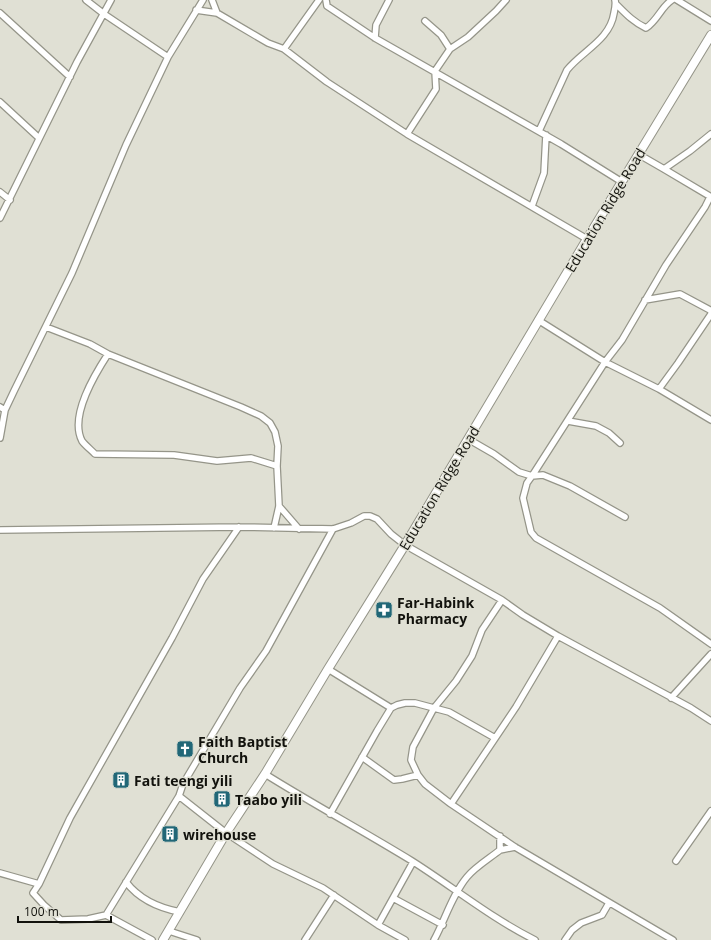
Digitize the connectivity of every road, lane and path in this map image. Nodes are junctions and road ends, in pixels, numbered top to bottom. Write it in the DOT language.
graph roads {
  1 [pos="86,0"];
  2 [pos="112,0"];
  3 [pos="203,0"];
  4 [pos="212,0"];
  5 [pos="319,0"];
  6 [pos="326,0"];
  7 [pos="388,0"];
  8 [pos="506,0"];
  9 [pos="672,0"];
  10 [pos="677,0"];
  11 [pos="616,1"];
  12 [pos="196,10"];
  13 [pos="0,13"];
  14 [pos="217,13"];
  15 [pos="104,14"];
  16 [pos="425,21"];
  17 [pos="711,21"];
  18 [pos="711,35"];
  19 [pos="375,38"];
  20 [pos="450,48"];
  21 [pos="284,49"];
  22 [pos="168,57"];
  23 [pos="435,71"];
  24 [pos="70,77"];
  25 [pos="0,102"];
  26 [pos="539,131"];
  27 [pos="407,134"];
  28 [pos="711,134"];
  29 [pos="546,135"];
  30 [pos="39,138"];
  31 [pos="638,154"];
  32 [pos="664,169"];
  33 [pos="622,182"];
  34 [pos="0,192"];
  35 [pos="711,197"];
  36 [pos="10,200"];
  37 [pos="532,206"];
  38 [pos="0,218"];
  39 [pos="587,239"];
  40 [pos="645,300"];
  41 [pos="711,313"];
  42 [pos="538,320"];
  43 [pos="46,327"];
  44 [pos="108,354"];
  45 [pos="605,362"];
  46 [pos="659,389"];
  47 [pos="3,409"];
  48 [pos="711,420"];
  49 [pos="568,421"];
  50 [pos="0,438"];
  51 [pos="468,439"];
  52 [pos="620,443"];
  53 [pos="277,466"];
  54 [pos="532,476"];
  55 [pos="279,506"];
  56 [pos="625,517"];
  57 [pos="239,527"];
  58 [pos="274,528"];
  59 [pos="299,529"];
  60 [pos="333,529"];
  61 [pos="0,530"];
  62 [pos="405,545"];
  63 [pos="502,600"];
  64 [pos="558,636"];
  65 [pos="711,644"];
  66 [pos="711,654"];
  67 [pos="328,669"];
  68 [pos="671,698"];
  69 [pos="391,708"];
  70 [pos="434,708"];
  71 [pos="711,721"];
  72 [pos="495,738"];
  73 [pos="362,757"];
  74 [pos="265,774"];
  75 [pos="418,775"];
  76 [pos="179,796"];
  77 [pos="451,804"];
  78 [pos="711,811"];
  79 [pos="330,814"];
  80 [pos="226,833"];
  81 [pos="500,836"];
  82 [pos="515,847"];
  83 [pos="500,850"];
  84 [pos="676,861"];
  85 [pos="413,862"];
  86 [pos="0,872"];
  87 [pos="126,882"];
  88 [pos="39,884"];
  89 [pos="457,892"];
  90 [pos="334,895"];
  91 [pos="393,898"];
  92 [pos="609,903"];
  93 [pos="180,912"];
  94 [pos="106,915"];
  95 [pos="378,925"];
  96 [pos="442,925"];
  97 [pos="169,931"];
  98 [pos="525,938"];
  99 [pos="152,940"];
  100 [pos="163,940"];
  101 [pos="197,940"];
  102 [pos="305,940"];
  103 [pos="403,940"];
  104 [pos="434,940"];
  105 [pos="535,940"];
  106 [pos="565,940"];
  107 [pos="673,940"];
  1 -- 15 [label="street"];
  2 -- 15 [label="street"];
  3 -- 12 [label="street"];
  4 -- 14 [label="street"];
  5 -- 21 [label="street"];
  6 -- 19 [label="street"];
  7 -- 19 [label="street"];
  8 -- 20 [label="street"];
  9 -- 11 [label="street"];
  10 -- 17 [label="street"];
  11 -- 26 [label="street"];
  12 -- 14 [label="street"];
  12 -- 22 [label="street"];
  13 -- 24 [label="street"];
  14 -- 21 [label="street"];
  15 -- 22 [label="street"];
  15 -- 24 [label="street"];
  16 -- 20 [label="street"];
  18 -- 31 [label="main road, Education Ridge Road"];
  19 -- 23 [label="street"];
  20 -- 23 [label="street"];
  21 -- 27 [label="street"];
  22 -- 43 [label="street"];
  23 -- 26 [label="street"];
  23 -- 27 [label="street"];
  24 -- 30 [label="street"];
  25 -- 30 [label="street"];
  26 -- 29 [label="street"];
  27 -- 37 [label="street"];
  28 -- 32 [label="street"];
  29 -- 33 [label="street"];
  29 -- 37 [label="street"];
  30 -- 36 [label="street"];
  31 -- 32 [label="street"];
  31 -- 33 [label="main road, Education Ridge Road"];
  32 -- 35 [label="street"];
  33 -- 39 [label="main road, Education Ridge Road"];
  34 -- 36 [label="street"];
  35 -- 40 [label="street"];
  36 -- 38 [label="street"];
  37 -- 39 [label="street"];
  39 -- 42 [label="main road, Education Ridge Road"];
  40 -- 41 [label="street"];
  40 -- 45 [label="street"];
  41 -- 46 [label="street"];
  42 -- 45 [label="street"];
  42 -- 51 [label="main road, Education Ridge Road"];
  43 -- 44 [label="street"];
  43 -- 47 [label="street"];
  44 -- 53 [label="street"];
  44 -- 53 [label="street"];
  45 -- 46 [label="street"];
  45 -- 49 [label="street"];
  46 -- 48 [label="street"];
  47 -- 50 [label="street"];
  49 -- 52 [label="street"];
  49 -- 54 [label="street"];
  51 -- 54 [label="street"];
  51 -- 62 [label="main road, Education Ridge Road"];
  53 -- 55 [label="street"];
  54 -- 56 [label="street"];
  54 -- 65 [label="street"];
  55 -- 58 [label="street"];
  55 -- 59 [label="street"];
  57 -- 58 [label="street"];
  57 -- 61 [label="street"];
  57 -- 88 [label="street"];
  58 -- 59 [label="street"];
  59 -- 60 [label="street"];
  60 -- 62 [label="street"];
  60 -- 76 [label="street"];
  62 -- 63 [label="street"];
  62 -- 67 [label="main road, Education Ridge Road"];
  63 -- 64 [label="street"];
  63 -- 70 [label="street"];
  64 -- 68 [label="street"];
  64 -- 72 [label="street"];
  66 -- 68 [label="street"];
  67 -- 69 [label="street"];
  67 -- 74 [label="main road, Education Ridge Road"];
  68 -- 71 [label="street"];
  69 -- 70 [label="street"];
  69 -- 73 [label="street"];
  70 -- 72 [label="street"];
  70 -- 75 [label="street"];
  72 -- 77 [label="street"];
  73 -- 75 [label="street"];
  73 -- 79 [label="street"];
  74 -- 79 [label="street"];
  74 -- 80 [label="main road, Education Ridge Road"];
  75 -- 77 [label="street"];
  76 -- 80 [label="street"];
  76 -- 87 [label="street"];
  77 -- 81 [label="street"];
  78 -- 84 [label="street"];
  79 -- 85 [label="street"];
  80 -- 90 [label="street"];
  80 -- 93 [label="main road, Education Ridge Road"];
  81 -- 82 [label="street"];
  81 -- 83 [label="street"];
  82 -- 83 [label="street"];
  82 -- 92 [label="street"];
  83 -- 89 [label="street"];
  85 -- 89 [label="street"];
  85 -- 91 [label="street"];
  86 -- 88 [label="street"];
  87 -- 93 [label="street"];
  87 -- 94 [label="street"];
  88 -- 94 [label="street"];
  89 -- 96 [label="street"];
  89 -- 98 [label="street"];
  90 -- 95 [label="street"];
  90 -- 102 [label="street"];
  91 -- 95 [label="street"];
  91 -- 96 [label="street"];
  92 -- 106 [label="street"];
  92 -- 107 [label="street"];
  93 -- 97 [label="main road, Education Ridge Road"];
  94 -- 99 [label="street"];
  95 -- 103 [label="street"];
  96 -- 104 [label="street"];
  97 -- 100 [label="main road, Education Ridge Road"];
  97 -- 101 [label="street"];
  98 -- 105 [label="street"];
}
